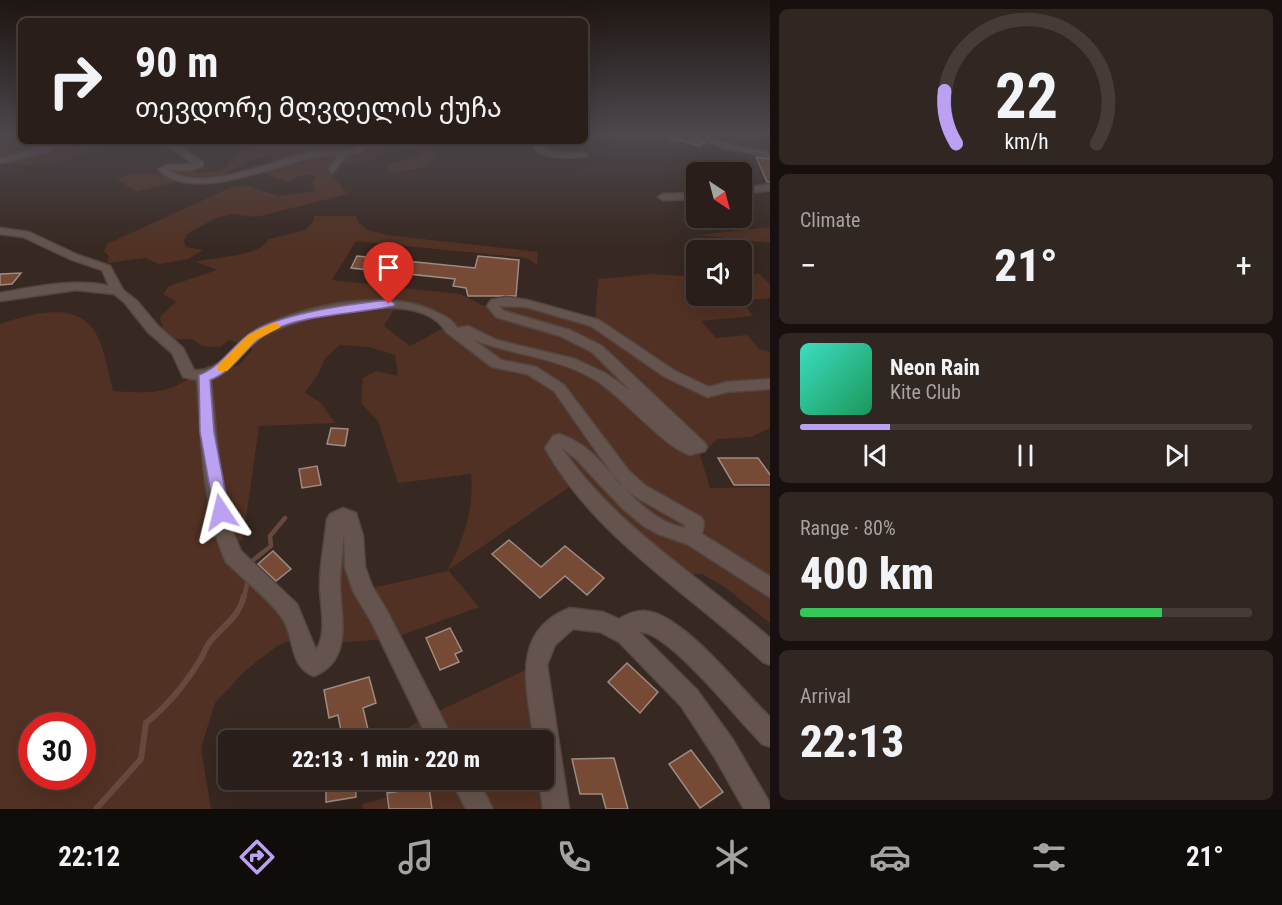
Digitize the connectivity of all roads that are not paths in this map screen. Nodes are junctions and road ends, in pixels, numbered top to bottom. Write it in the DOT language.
graph roads {
  1 [pos="164,172"];
  2 [pos="252,172"];
  3 [pos="770,187"];
  4 [pos="752,190"];
  5 [pos="686,196"];
  6 [pos="663,197"];
  7 [pos="0,231"];
  8 [pos="118,292"];
  9 [pos="0,297"];
  10 [pos="450,325"];
  11 [pos="204,378"];
  12 [pos="770,384"];
  13 [pos="692,537"];
  14 [pos="770,588"];
  15 [pos="627,635"];
  16 [pos="770,653"];
  17 [pos="436,730"];
  18 [pos="770,734"];
  19 [pos="470,790"];
  20 [pos="480,809"];
  21 [pos="556,809"];
  22 [pos="759,809"];
  1 -- 2 [label="street"];
  3 -- 4 [label="street"];
  5 -- 6 [label="street"];
  7 -- 8 [label="street"];
  8 -- 9 [label="street"];
  8 -- 11 [label="street"];
  10 -- 11 [label="street"];
  10 -- 12 [label="street"];
  10 -- 13 [label="street"];
  11 -- 17 [label="street"];
  13 -- 14 [label="street"];
  13 -- 16 [label="street"];
  15 -- 18 [label="street"];
  15 -- 21 [label="street"];
  15 -- 22 [label="street"];
  19 -- 20 [label="street"];
}
